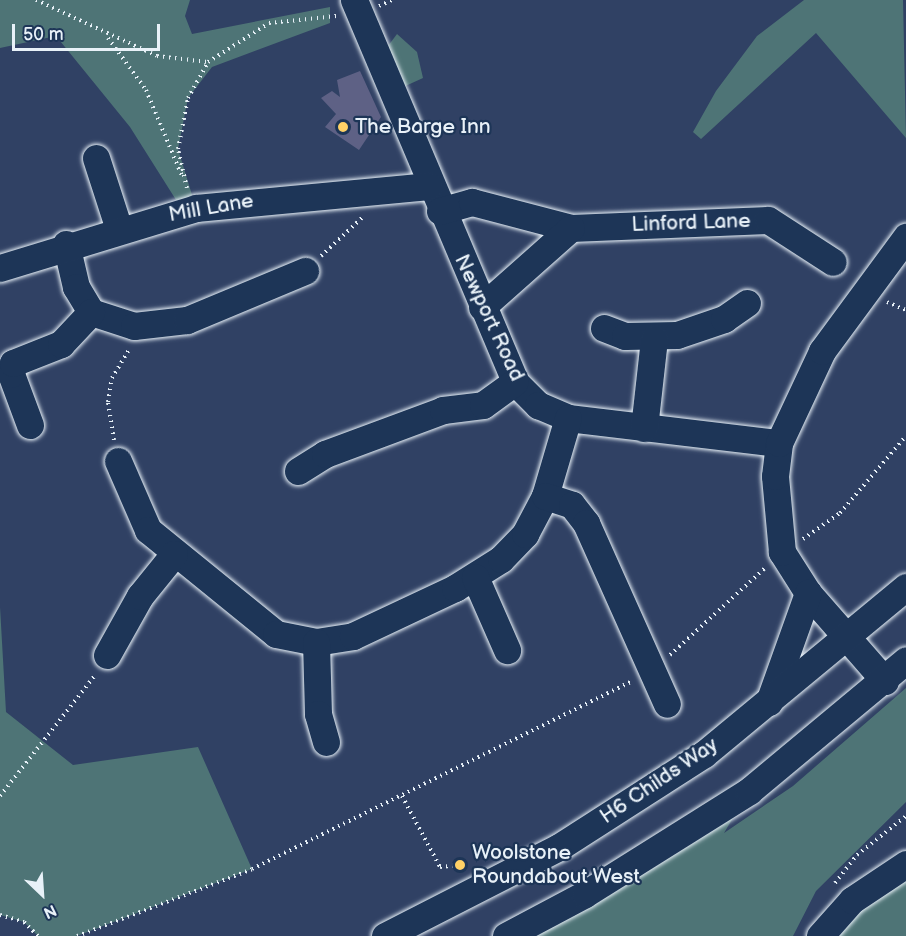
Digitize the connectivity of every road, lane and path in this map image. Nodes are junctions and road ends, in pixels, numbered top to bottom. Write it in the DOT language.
graph roads {
  1 [pos="36,0"];
  2 [pos="350,7"];
  3 [pos="108,37"];
  4 [pos="208,62"];
  5 [pos="96,158"];
  6 [pos="429,186"];
  7 [pos="389,192"];
  8 [pos="190,196"];
  9 [pos="440,211"];
  10 [pos="572,228"];
  11 [pos="119,229"];
  12 [pos="906,237"];
  13 [pos="66,244"];
  14 [pos="833,262"];
  15 [pos="0,268"];
  16 [pos="305,271"];
  17 [pos="747,303"];
  18 [pos="482,307"];
  19 [pos="91,312"];
  20 [pos="134,326"];
  21 [pos="604,328"];
  22 [pos="654,339"];
  23 [pos="515,382"];
  24 [pos="568,418"];
  25 [pos="30,425"];
  26 [pos="644,428"];
  27 [pos="905,438"];
  28 [pos="779,443"];
  29 [pos="118,461"];
  30 [pos="298,471"];
  31 [pos="545,496"];
  32 [pos="782,552"];
  33 [pos="174,554"];
  34 [pos="475,577"];
  35 [pos="906,587"];
  36 [pos="808,593"];
  37 [pos="849,640"];
  38 [pos="316,642"];
  39 [pos="507,650"];
  40 [pos="107,655"];
  41 [pos="906,660"];
  42 [pos="652,671"];
  43 [pos="885,681"];
  44 [pos="769,703"];
  45 [pos="667,704"];
  46 [pos="326,742"];
  47 [pos="0,796"];
  48 [pos="402,796"];
  49 [pos="906,816"];
  50 [pos="906,864"];
  51 [pos="460,865"];
  52 [pos="828,891"];
  53 [pos="0,915"];
  54 [pos="38,936"];
  55 [pos="77,936"];
  56 [pos="385,936"];
  57 [pos="506,936"];
  58 [pos="820,936"];
  1 -- 3 [label="path"];
  2 -- 4 [label="path"];
  2 -- 6 [label="street, Newport Road"];
  3 -- 4 [label="path"];
  3 -- 8 [label="path"];
  4 -- 8 [label="path"];
  5 -- 11 [label="street"];
  6 -- 7 [label="street, Mill Lane"];
  6 -- 9 [label="street, Newport Road"];
  7 -- 8 [label="street, Mill Lane"];
  7 -- 16 [label="path"];
  8 -- 11 [label="street, Mill Lane"];
  9 -- 10 [label="street, Linford Lane"];
  9 -- 18 [label="street, Newport Road"];
  10 -- 14 [label="street, Linford Lane"];
  10 -- 18 [label="street"];
  11 -- 13 [label="street, Mill Lane"];
  12 -- 28 [label="street"];
  13 -- 15 [label="street, Mill Lane"];
  13 -- 19 [label="street"];
  16 -- 20 [label="street"];
  17 -- 22 [label="street"];
  18 -- 23 [label="street, Newport Road"];
  19 -- 20 [label="street"];
  19 -- 25 [label="street"];
  20 -- 29 [label="path"];
  21 -- 22 [label="street"];
  22 -- 26 [label="street"];
  23 -- 24 [label="street, Newport Road"];
  23 -- 30 [label="street"];
  24 -- 26 [label="street, Newport Road"];
  24 -- 31 [label="street"];
  26 -- 28 [label="street, Newport Road"];
  27 -- 32 [label="path"];
  28 -- 32 [label="street"];
  29 -- 33 [label="street"];
  31 -- 34 [label="street"];
  31 -- 42 [label="street"];
  32 -- 36 [label="street"];
  32 -- 42 [label="path"];
  33 -- 38 [label="street"];
  33 -- 40 [label="street"];
  34 -- 38 [label="street"];
  34 -- 39 [label="street"];
  35 -- 37 [label="street, H6 Childs Way"];
  36 -- 37 [label="street"];
  36 -- 44 [label="street"];
  37 -- 43 [label="street"];
  37 -- 44 [label="street, H6 Childs Way"];
  38 -- 46 [label="street"];
  40 -- 47 [label="path"];
  41 -- 43 [label="street"];
  42 -- 45 [label="street"];
  42 -- 48 [label="path"];
  43 -- 57 [label="street"];
  44 -- 56 [label="street, H6 Childs Way"];
  48 -- 51 [label="path"];
  48 -- 55 [label="path"];
  49 -- 52 [label="path"];
  50 -- 58 [label="street"];
  53 -- 54 [label="path"];
}
